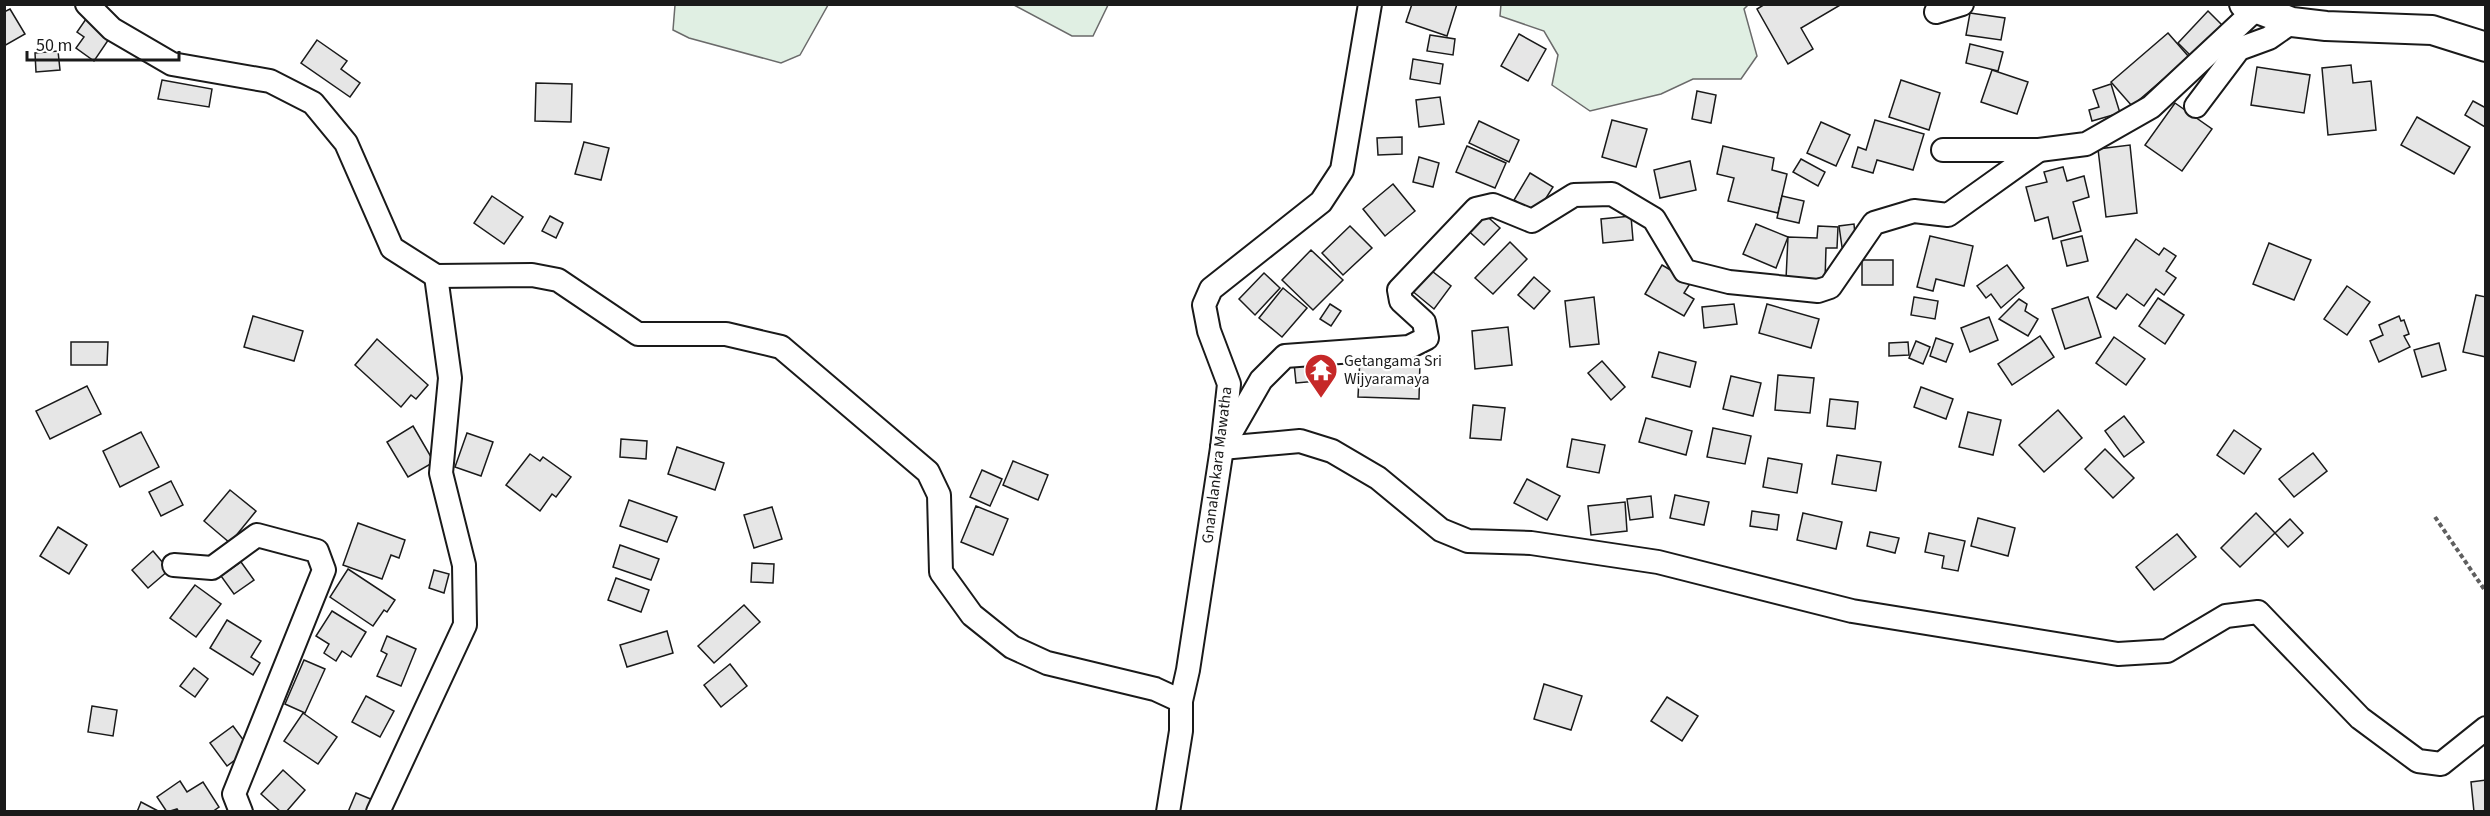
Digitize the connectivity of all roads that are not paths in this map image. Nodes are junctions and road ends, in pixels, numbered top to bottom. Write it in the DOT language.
graph roads {
  1 [pos="87,4"];
  2 [pos="1370,4"];
  3 [pos="1962,4"];
  4 [pos="2250,7"];
  5 [pos="1936,12"];
  6 [pos="2292,22"];
  7 [pos="2486,47"];
  8 [pos="2196,106"];
  9 [pos="1943,150"];
  10 [pos="2039,150"];
  11 [pos="436,276"];
  12 [pos="1222,448"];
  13 [pos="174,565"];
  14 [pos="1181,701"];
  15 [pos="2486,728"];
  16 [pos="242,812"];
  17 [pos="378,812"];
  18 [pos="1168,812"];
  1 -- 11 [label="street"];
  2 -- 12 [label="street, Gnanalankara Mawatha"];
  3 -- 5 [label="street"];
  4 -- 6 [label="main road"];
  4 -- 10 [label="street"];
  6 -- 7 [label="main road"];
  6 -- 8 [label="street"];
  9 -- 10 [label="street"];
  10 -- 12 [label="street"];
  11 -- 14 [label="street"];
  11 -- 17 [label="street"];
  12 -- 14 [label="street, Gnanalankara Mawatha"];
  12 -- 15 [label="street"];
  13 -- 16 [label="street"];
  14 -- 18 [label="street, Gnanalankara Mawatha"];
}
